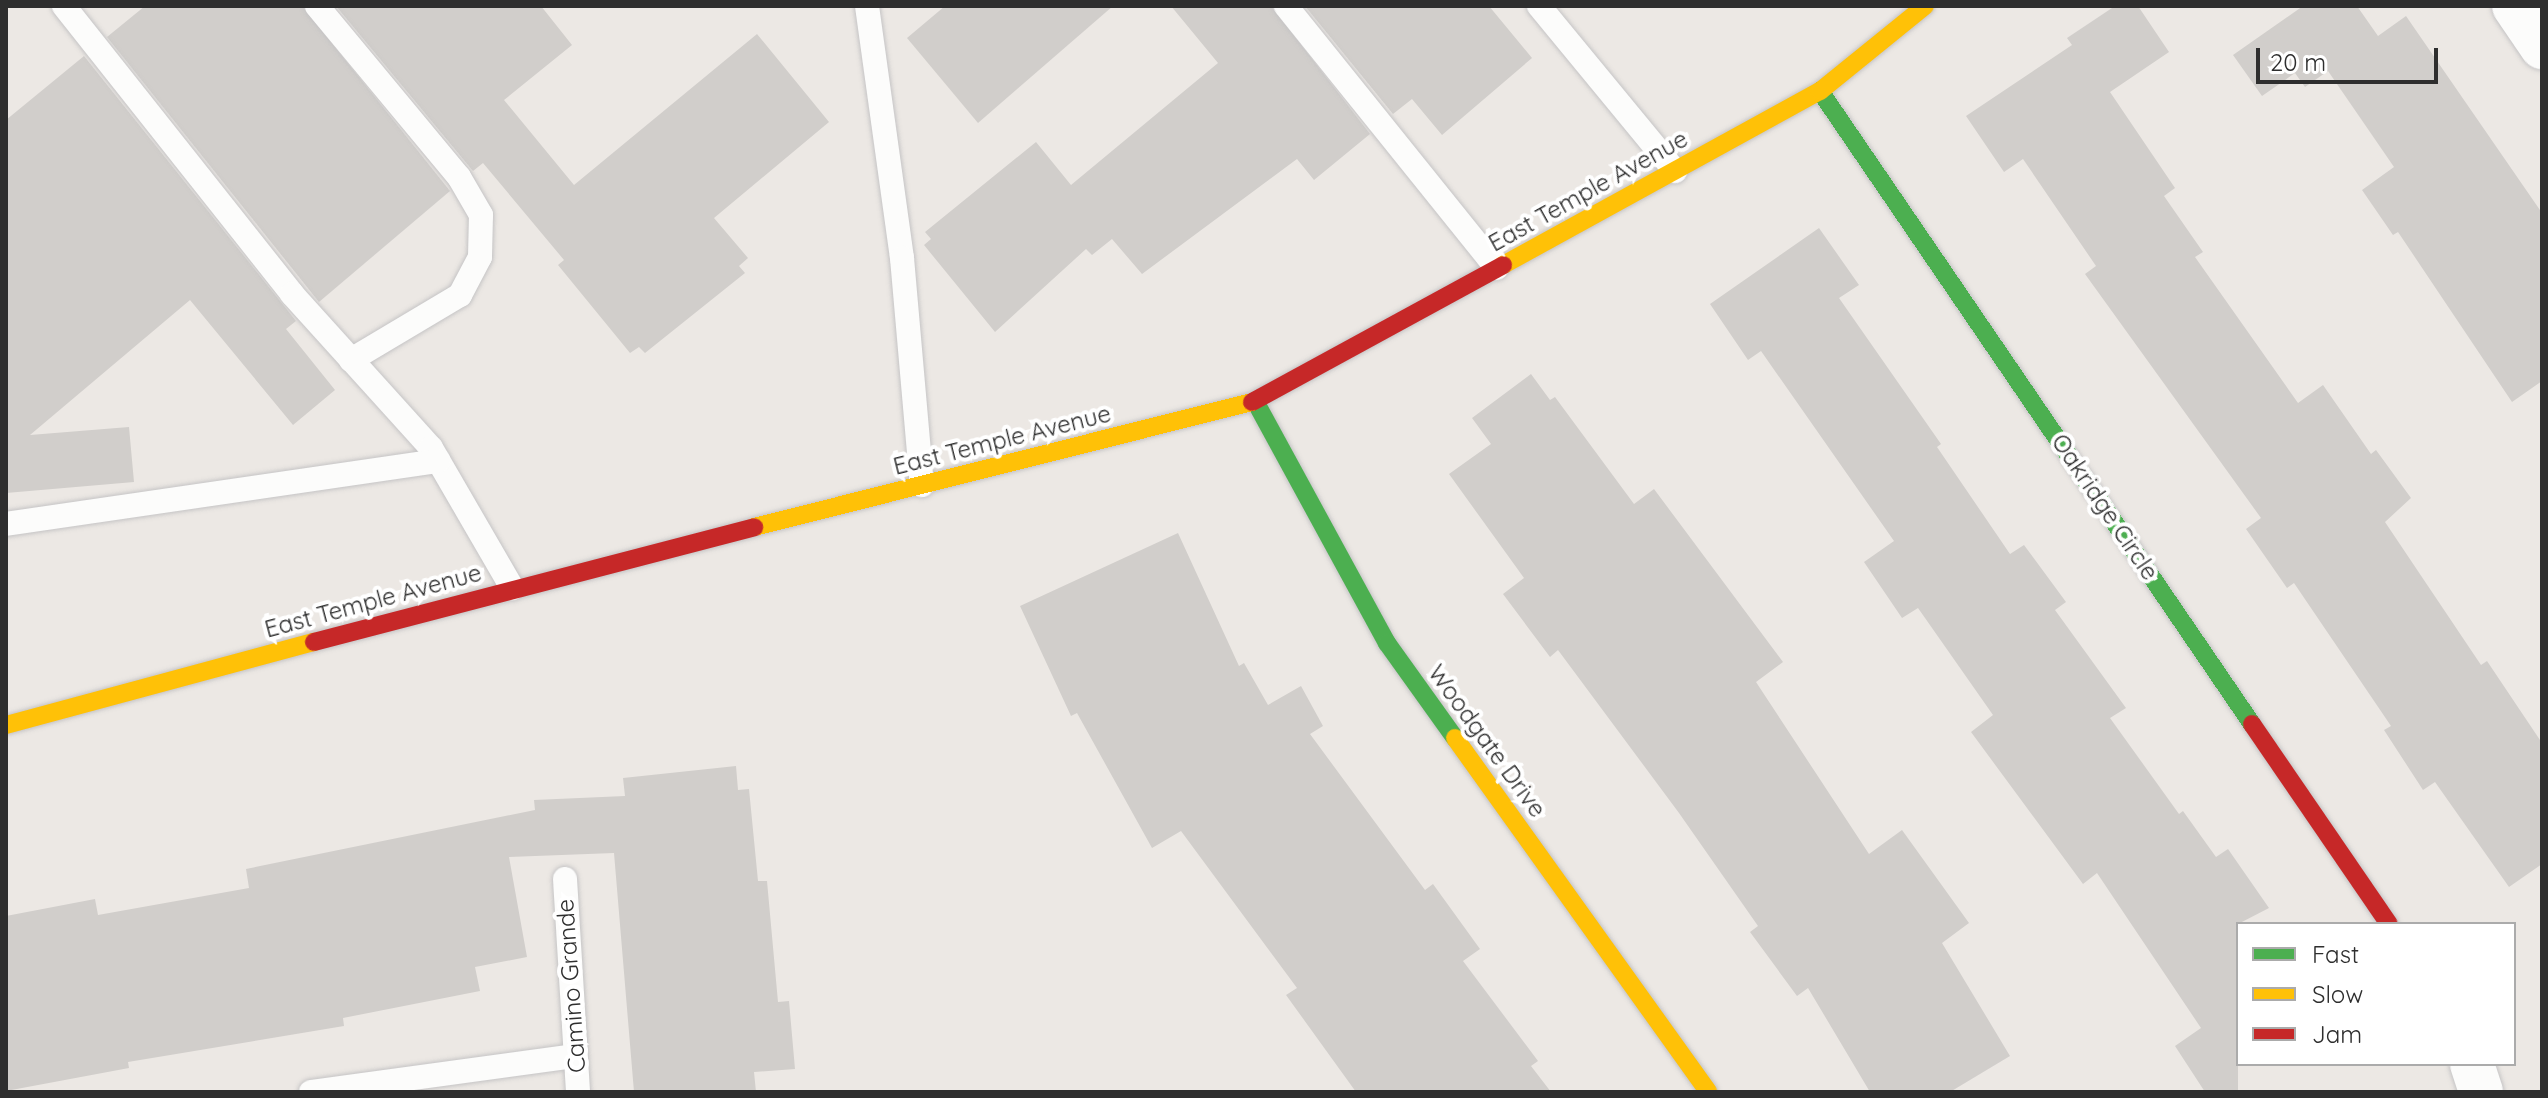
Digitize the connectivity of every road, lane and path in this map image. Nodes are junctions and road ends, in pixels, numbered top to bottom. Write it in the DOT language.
graph roads {
  1 [pos="64,6"];
  2 [pos="317,6"];
  3 [pos="867,6"];
  4 [pos="1286,6"];
  5 [pos="1539,6"];
  6 [pos="1925,6"];
  7 [pos="2514,6"];
  8 [pos="2542,47"];
  9 [pos="1820,91"];
  10 [pos="1675,171"];
  11 [pos="1497,268"];
  12 [pos="351,360"];
  13 [pos="1255,401"];
  14 [pos="438,461"];
  15 [pos="922,485"];
  16 [pos="6,524"];
  17 [pos="512,588"];
  18 [pos="6,725"];
  19 [pos="565,879"];
  20 [pos="2388,922"];
  21 [pos="575,1056"];
  22 [pos="2473,1066"];
  23 [pos="311,1092"];
  24 [pos="578,1092"];
  25 [pos="1708,1092"];
  26 [pos="2481,1092"];
  1 -- 12 [label="lane"];
  2 -- 12 [label="lane"];
  3 -- 15 [label="lane"];
  4 -- 11 [label="lane"];
  5 -- 10 [label="lane"];
  6 -- 9 [label="main road, East Temple Avenue"];
  7 -- 8 [label="street"];
  9 -- 10 [label="main road, East Temple Avenue"];
  9 -- 20 [label="main road, Oakridge Circle"];
  10 -- 11 [label="main road, East Temple Avenue"];
  11 -- 13 [label="main road, East Temple Avenue"];
  12 -- 14 [label="lane"];
  13 -- 15 [label="main road, East Temple Avenue"];
  13 -- 25 [label="main road, Woodgate Drive"];
  14 -- 16 [label="lane"];
  14 -- 17 [label="lane"];
  15 -- 17 [label="main road, East Temple Avenue"];
  17 -- 18 [label="main road, East Temple Avenue"];
  19 -- 21 [label="lane, Camino Grande"];
  21 -- 23 [label="lane"];
  21 -- 24 [label="lane, Camino Grande"];
  22 -- 26 [label="street"];
}
